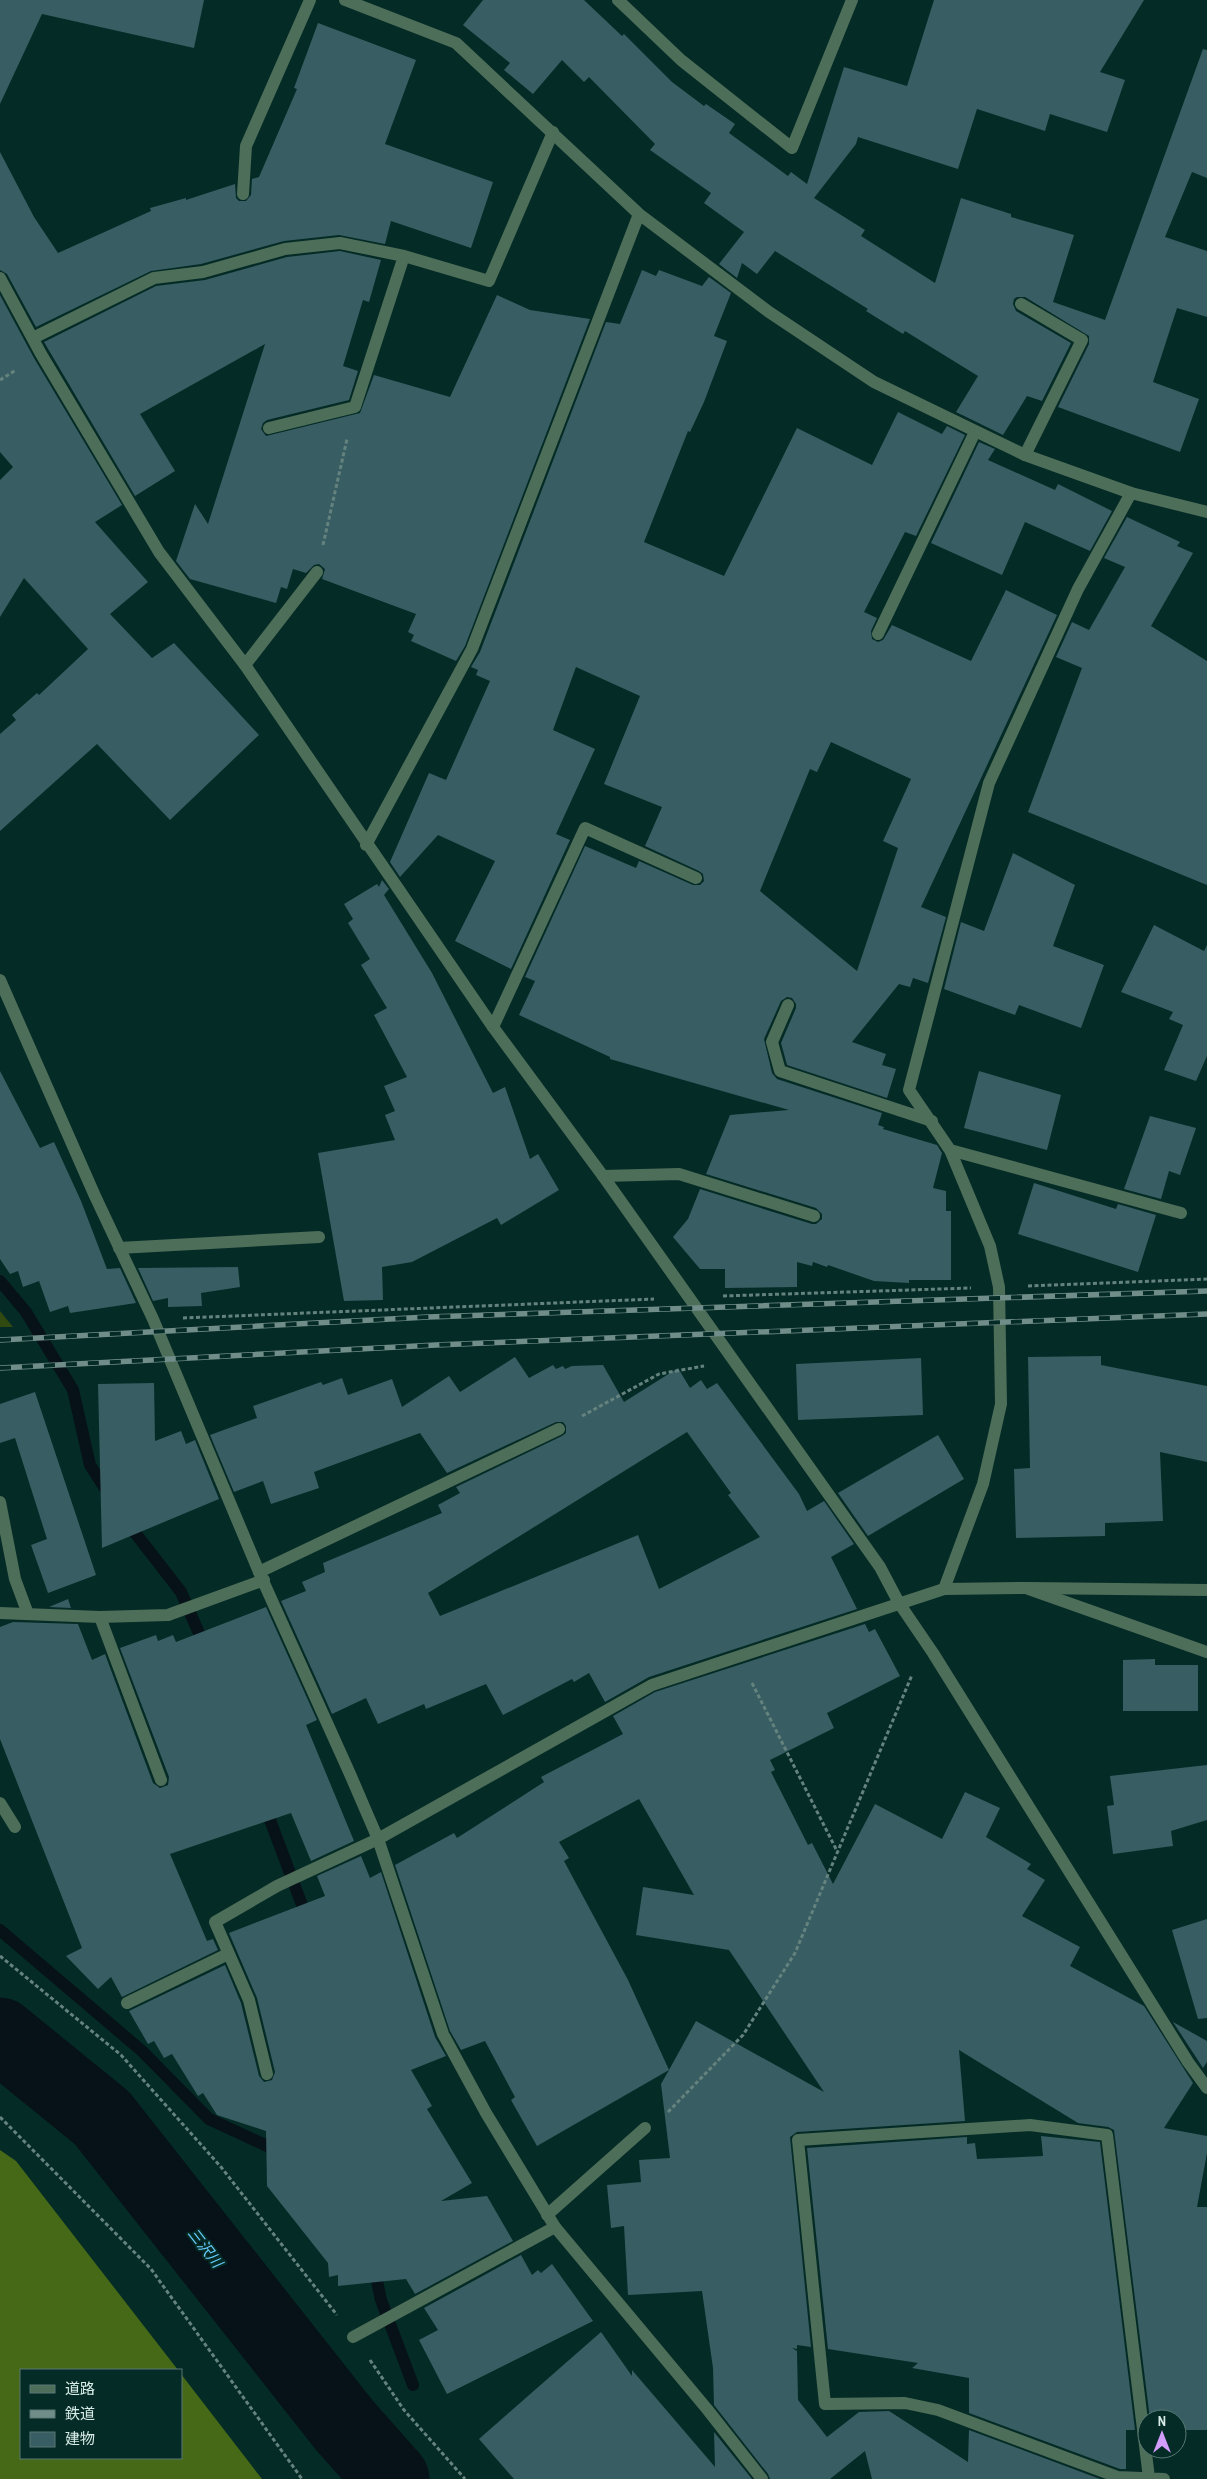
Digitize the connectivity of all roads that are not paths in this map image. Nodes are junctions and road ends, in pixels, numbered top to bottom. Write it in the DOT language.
graph roads {
  1 [pos="310,0"];
  2 [pos="345,0"];
  3 [pos="618,0"];
  4 [pos="852,0"];
  5 [pos="552,132"];
  6 [pos="243,194"];
  7 [pos="639,214"];
  8 [pos="404,256"];
  9 [pos="0,278"];
  10 [pos="1021,304"];
  11 [pos="33,338"];
  12 [pos="268,428"];
  13 [pos="975,432"];
  14 [pos="1024,455"];
  15 [pos="1131,494"];
  16 [pos="1207,512"];
  17 [pos="317,572"];
  18 [pos="878,634"];
  19 [pos="245,665"];
  20 [pos="366,845"];
  21 [pos="696,878"];
  22 [pos="0,980"];
  23 [pos="788,1005"];
  24 [pos="493,1027"];
  25 [pos="932,1121"];
  26 [pos="950,1150"];
  27 [pos="603,1176"];
  28 [pos="1181,1213"];
  29 [pos="814,1216"];
  30 [pos="319,1236"];
  31 [pos="119,1248"];
  32 [pos="559,1429"];
  33 [pos="0,1502"];
  34 [pos="261,1576"];
  35 [pos="1026,1588"];
  36 [pos="944,1589"];
  37 [pos="1207,1590"];
  38 [pos="899,1602"];
  39 [pos="0,1613"];
  40 [pos="28,1614"];
  41 [pos="100,1617"];
  42 [pos="1207,1652"];
  43 [pos="161,1780"];
  44 [pos="0,1803"];
  45 [pos="15,1826"];
  46 [pos="378,1839"];
  47 [pos="228,1954"];
  48 [pos="126,2002"];
  49 [pos="267,2074"];
  50 [pos="1207,2088"];
  51 [pos="645,2128"];
  52 [pos="547,2215"];
  53 [pos="555,2227"];
  54 [pos="353,2336"];
  55 [pos="1149,2478"];
  56 [pos="762,2479"];
  57 [pos="1164,2479"];
  1 -- 6 [label="street"];
  2 -- 5 [label="street"];
  3 -- 4 [label="street"];
  5 -- 7 [label="street"];
  5 -- 8 [label="street"];
  7 -- 13 [label="street"];
  7 -- 20 [label="street"];
  8 -- 11 [label="street"];
  8 -- 12 [label="street"];
  9 -- 11 [label="street"];
  10 -- 14 [label="street"];
  11 -- 19 [label="street"];
  13 -- 14 [label="street"];
  13 -- 18 [label="street"];
  14 -- 15 [label="street"];
  15 -- 16 [label="street"];
  15 -- 25 [label="street"];
  17 -- 19 [label="street"];
  19 -- 20 [label="street"];
  20 -- 24 [label="street"];
  21 -- 24 [label="street"];
  22 -- 31 [label="street"];
  23 -- 25 [label="street"];
  24 -- 27 [label="street"];
  25 -- 26 [label="street"];
  26 -- 28 [label="street"];
  26 -- 36 [label="street"];
  27 -- 29 [label="street"];
  27 -- 38 [label="street"];
  30 -- 31 [label="street"];
  31 -- 34 [label="street"];
  32 -- 34 [label="street"];
  33 -- 40 [label="street"];
  34 -- 41 [label="street"];
  34 -- 46 [label="street"];
  35 -- 36 [label="street"];
  35 -- 37 [label="street"];
  35 -- 42 [label="street"];
  36 -- 38 [label="street"];
  38 -- 46 [label="street"];
  38 -- 50 [label="street"];
  39 -- 40 [label="street"];
  40 -- 41 [label="street"];
  41 -- 43 [label="street"];
  44 -- 45 [label="street"];
  46 -- 47 [label="street"];
  46 -- 52 [label="street"];
  47 -- 48 [label="street"];
  47 -- 49 [label="street"];
  51 -- 52 [label="street"];
  52 -- 53 [label="street"];
  53 -- 54 [label="street"];
  53 -- 56 [label="street"];
  55 -- 55 [label="street"];
  55 -- 57 [label="street"];
}
